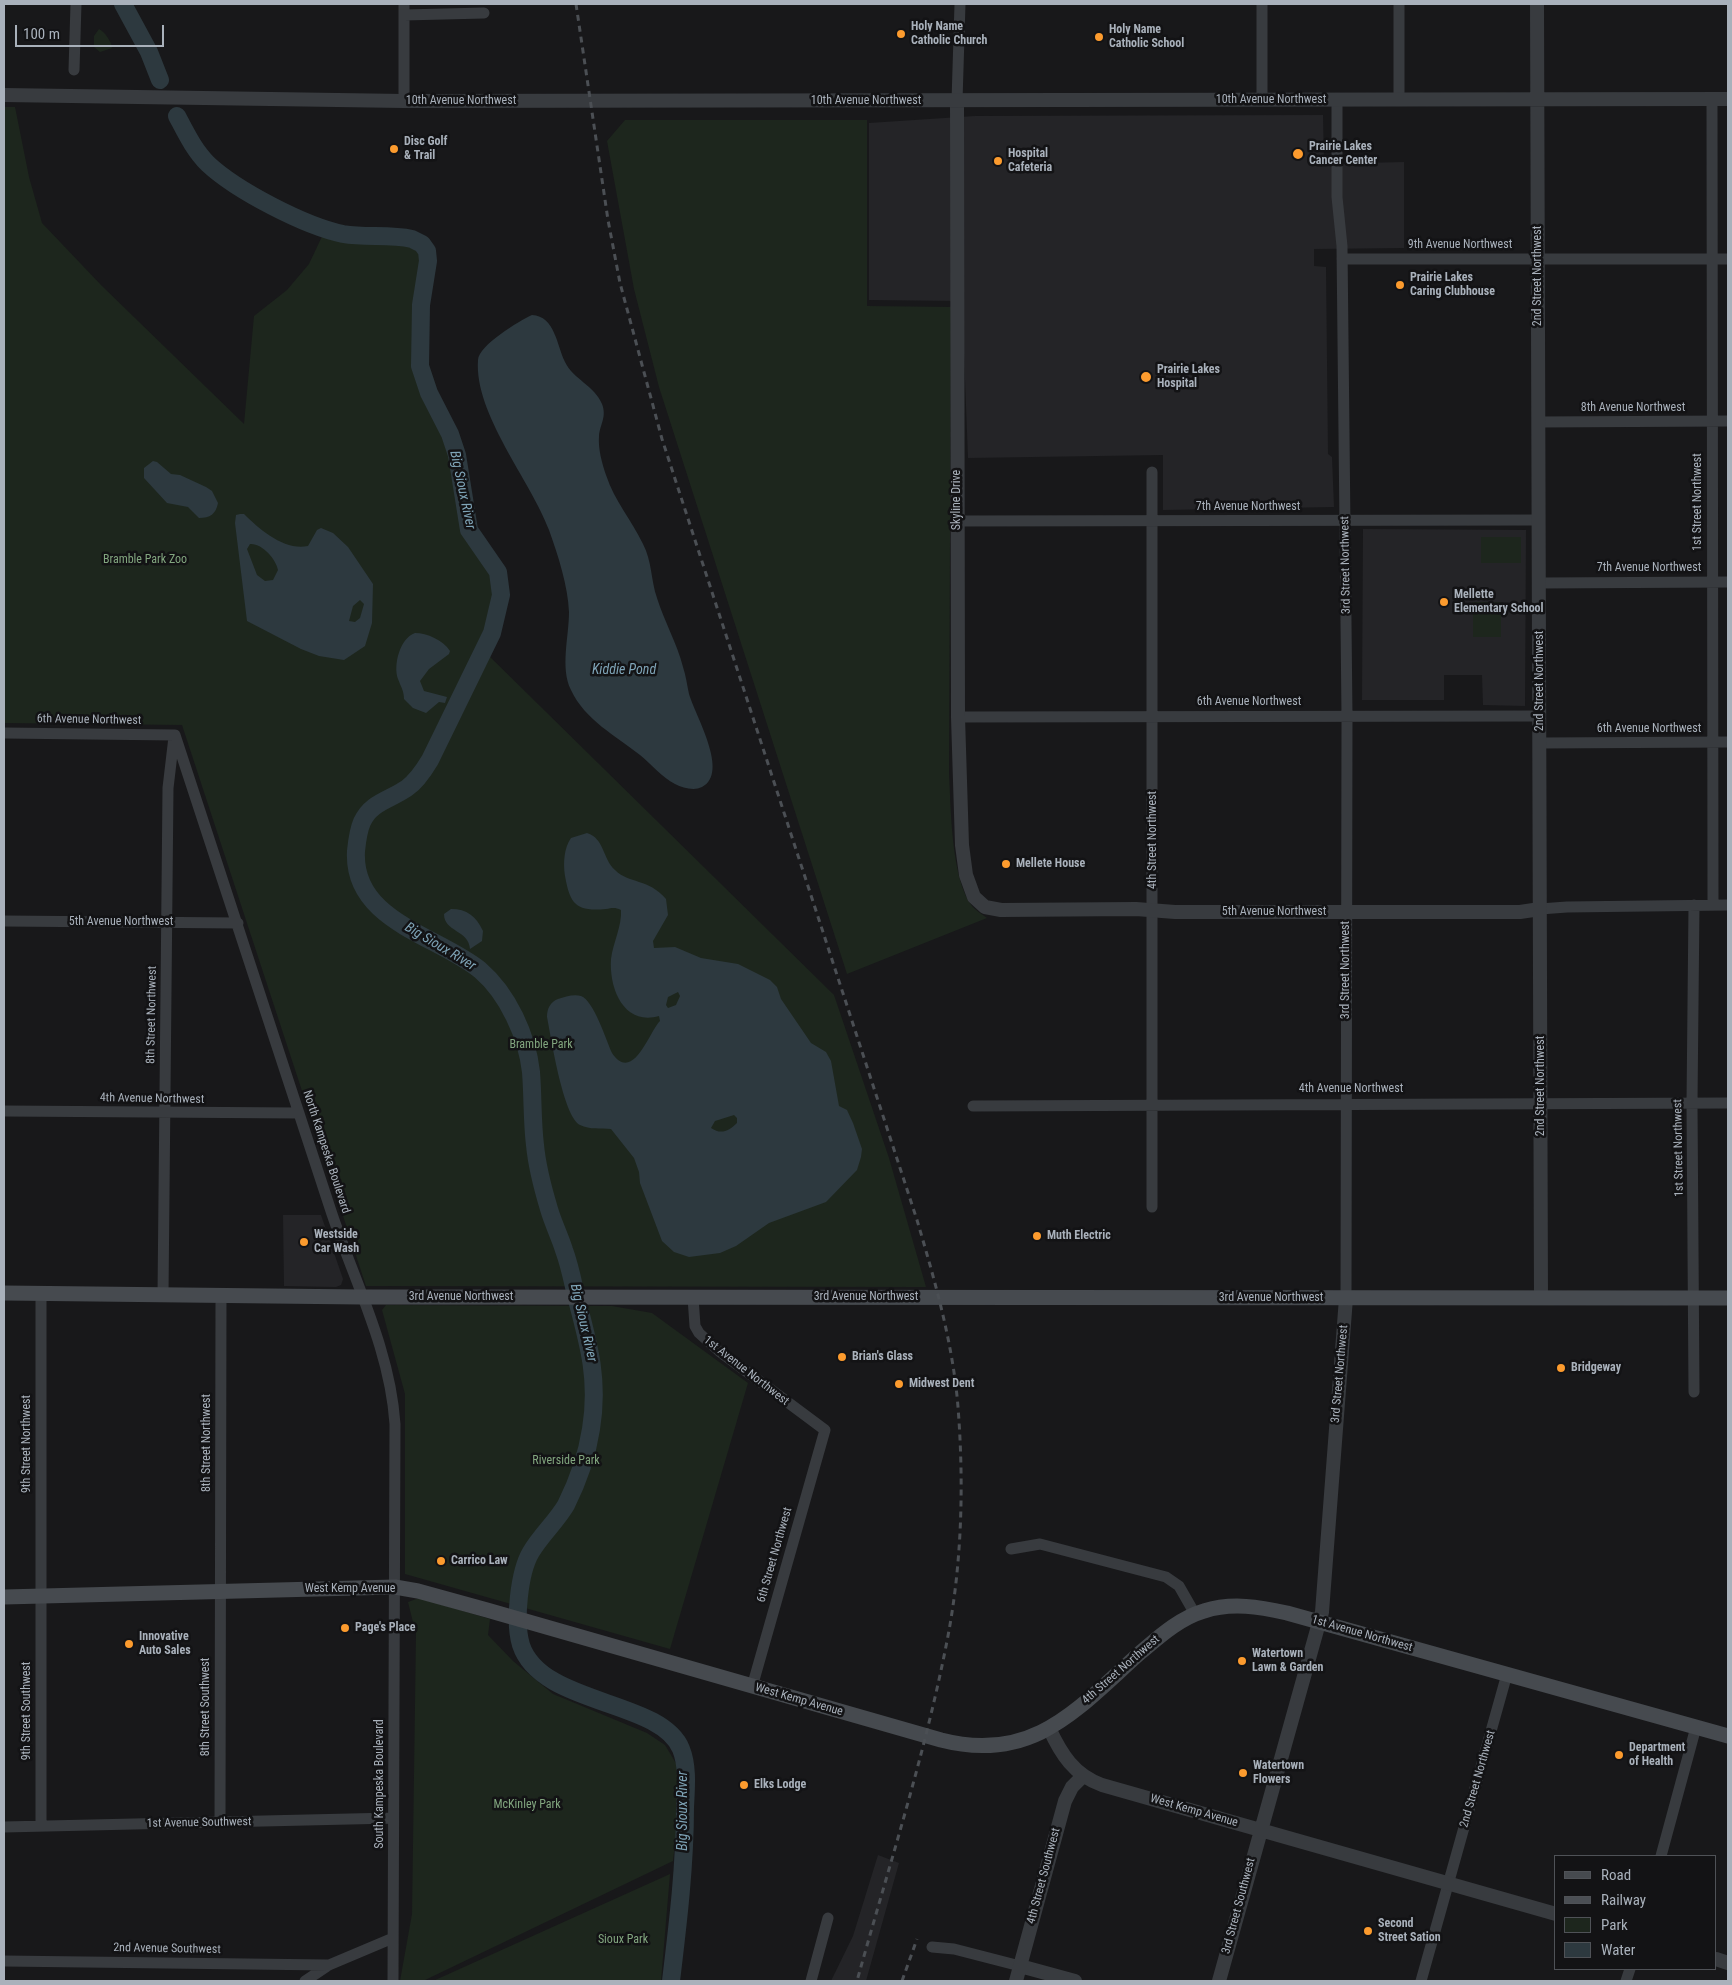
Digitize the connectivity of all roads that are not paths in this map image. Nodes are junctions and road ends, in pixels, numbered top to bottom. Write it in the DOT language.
graph roads {
  1 [pos="76,4"];
  2 [pos="960,4"];
  3 [pos="1262,4"];
  4 [pos="1400,4"];
  5 [pos="1537,4"];
  6 [pos="404,9"];
  7 [pos="484,14"];
  8 [pos="74,70"];
  9 [pos="4,95"];
  10 [pos="1538,99"];
  11 [pos="1712,99"];
  12 [pos="1728,99"];
  13 [pos="1262,100"];
  14 [pos="1337,100"];
  15 [pos="1399,100"];
  16 [pos="404,101"];
  17 [pos="957,101"];
  18 [pos="1342,259"];
  19 [pos="1712,259"];
  20 [pos="1728,259"];
  21 [pos="1538,260"];
  22 [pos="1711,421"];
  23 [pos="1728,421"];
  24 [pos="1538,422"];
  25 [pos="1152,472"];
  26 [pos="1345,520"];
  27 [pos="1539,520"];
  28 [pos="957,521"];
  29 [pos="1152,522"];
  30 [pos="1540,582"];
  31 [pos="1712,582"];
  32 [pos="1728,582"];
  33 [pos="1152,716"];
  34 [pos="1347,716"];
  35 [pos="1540,716"];
  36 [pos="958,717"];
  37 [pos="4,733"];
  38 [pos="175,735"];
  39 [pos="1712,742"];
  40 [pos="1728,742"];
  41 [pos="1540,743"];
  42 [pos="974,897"];
  43 [pos="1694,905"];
  44 [pos="1713,905"];
  45 [pos="1728,905"];
  46 [pos="1540,909"];
  47 [pos="1153,910"];
  48 [pos="1346,912"];
  49 [pos="4,921"];
  50 [pos="167,922"];
  51 [pos="238,923"];
  52 [pos="1346,1103"];
  53 [pos="1541,1103"];
  54 [pos="1692,1103"];
  55 [pos="1728,1103"];
  56 [pos="1153,1104"];
  57 [pos="973,1106"];
  58 [pos="4,1111"];
  59 [pos="165,1113"];
  60 [pos="299,1113"];
  61 [pos="1152,1207"];
  62 [pos="4,1292"];
  63 [pos="41,1293"];
  64 [pos="163,1295"];
  65 [pos="221,1295"];
  66 [pos="361,1297"];
  67 [pos="693,1297"];
  68 [pos="1346,1298"];
  69 [pos="1541,1298"];
  70 [pos="1695,1298"];
  71 [pos="1728,1298"];
  72 [pos="1694,1392"];
  73 [pos="825,1430"];
  74 [pos="1010,1549"];
  75 [pos="394,1587"];
  76 [pos="220,1591"];
  77 [pos="40,1596"];
  78 [pos="4,1597"];
  79 [pos="1195,1614"];
  80 [pos="1319,1622"];
  81 [pos="1507,1674"];
  82 [pos="752,1687"];
  83 [pos="1696,1727"];
  84 [pos="1049,1728"];
  85 [pos="1728,1736"];
  86 [pos="1083,1776"];
  87 [pos="393,1818"];
  88 [pos="220,1822"];
  89 [pos="41,1826"];
  90 [pos="4,1827"];
  91 [pos="1260,1831"];
  92 [pos="1661,1855"];
  93 [pos="1448,1884"];
  94 [pos="1554,1913"];
  95 [pos="828,1918"];
  96 [pos="393,1938"];
  97 [pos="932,1947"];
  98 [pos="4,1961"];
  99 [pos="329,1965"];
  100 [pos="1020,1966"];
  101 [pos="305,1981"];
  102 [pos="393,1981"];
  103 [pos="811,1981"];
  104 [pos="1016,1981"];
  105 [pos="1075,1981"];
  106 [pos="1219,1981"];
  107 [pos="1421,1981"];
  1 -- 8 [label="street"];
  2 -- 17 [label="street"];
  3 -- 13 [label="street"];
  4 -- 15 [label="street"];
  5 -- 10 [label="street, 2nd Street Northwest"];
  6 -- 7 [label="street"];
  6 -- 16 [label="street"];
  9 -- 16 [label="street, 10th Avenue Northwest"];
  10 -- 11 [label="street, 10th Avenue Northwest"];
  10 -- 15 [label="street, 10th Avenue Northwest"];
  10 -- 21 [label="street, 2nd Street Northwest"];
  11 -- 12 [label="street, 10th Avenue Northwest"];
  11 -- 19 [label="street, 1st Street Northwest"];
  13 -- 14 [label="street, 10th Avenue Northwest"];
  13 -- 17 [label="street, 10th Avenue Northwest"];
  14 -- 15 [label="street, 10th Avenue Northwest"];
  14 -- 18 [label="street, 3rd Street Northwest"];
  16 -- 17 [label="street, 10th Avenue Northwest"];
  17 -- 28 [label="street, Skyline Drive"];
  18 -- 21 [label="street, 9th Avenue Northwest"];
  18 -- 26 [label="street, 3rd Street Northwest"];
  19 -- 20 [label="street, 9th Avenue Northwest"];
  19 -- 21 [label="street, 9th Avenue Northwest"];
  19 -- 22 [label="street, 1st Street Northwest"];
  21 -- 24 [label="street, 2nd Street Northwest"];
  22 -- 23 [label="street, 8th Avenue Northwest"];
  22 -- 24 [label="street, 8th Avenue Northwest"];
  22 -- 31 [label="street, 1st Street Northwest"];
  24 -- 27 [label="street, 2nd Street Northwest"];
  25 -- 29 [label="street, 4th Street Northwest"];
  26 -- 27 [label="street, 7th Avenue Northwest"];
  26 -- 29 [label="street, 7th Avenue Northwest"];
  26 -- 34 [label="street, 3rd Street Northwest"];
  27 -- 30 [label="street, 2nd Street Northwest"];
  28 -- 29 [label="street, 7th Avenue Northwest"];
  28 -- 36 [label="street, Skyline Drive"];
  29 -- 33 [label="street, 4th Street Northwest"];
  30 -- 31 [label="street, 7th Avenue Northwest"];
  30 -- 35 [label="street, 2nd Street Northwest"];
  31 -- 32 [label="street, 7th Avenue Northwest"];
  31 -- 39 [label="street, 1st Street Northwest"];
  33 -- 34 [label="street, 6th Avenue Northwest"];
  33 -- 36 [label="street, 6th Avenue Northwest"];
  33 -- 47 [label="street, 4th Street Northwest"];
  34 -- 35 [label="street, 6th Avenue Northwest"];
  34 -- 48 [label="street, 3rd Street Northwest"];
  35 -- 41 [label="street, 2nd Street Northwest"];
  36 -- 42 [label="street, Skyline Drive"];
  37 -- 38 [label="street, 6th Avenue Northwest"];
  38 -- 50 [label="street, 8th Street Northwest"];
  38 -- 51 [label="street, North Kampeska Boulevard"];
  39 -- 40 [label="street, 6th Avenue Northwest"];
  39 -- 41 [label="street, 6th Avenue Northwest"];
  39 -- 44 [label="street, 1st Street Northwest"];
  41 -- 46 [label="street, 2nd Street Northwest"];
  42 -- 47 [label="street, 5th Avenue Northwest"];
  43 -- 44 [label="street, 5th Avenue Northwest"];
  43 -- 46 [label="street, 5th Avenue Northwest"];
  43 -- 54 [label="street, 1st Street Northwest"];
  44 -- 45 [label="street, 5th Avenue Northwest"];
  46 -- 48 [label="street, 5th Avenue Northwest"];
  46 -- 53 [label="street, 2nd Street Northwest"];
  47 -- 48 [label="street, 5th Avenue Northwest"];
  47 -- 56 [label="street, 4th Street Northwest"];
  48 -- 52 [label="street, 3rd Street Northwest"];
  49 -- 50 [label="street, 5th Avenue Northwest"];
  50 -- 51 [label="street, 5th Avenue Northwest"];
  50 -- 59 [label="street, 8th Street Northwest"];
  51 -- 60 [label="street, North Kampeska Boulevard"];
  52 -- 53 [label="street, 4th Avenue Northwest"];
  52 -- 56 [label="street, 4th Avenue Northwest"];
  52 -- 68 [label="street, 3rd Street Northwest"];
  53 -- 54 [label="street, 4th Avenue Northwest"];
  53 -- 69 [label="street, 2nd Street Northwest"];
  54 -- 55 [label="street, 4th Avenue Northwest"];
  54 -- 70 [label="street, 1st Street Northwest"];
  56 -- 57 [label="street, 4th Avenue Northwest"];
  56 -- 61 [label="street, 4th Street Northwest"];
  58 -- 59 [label="street, 4th Avenue Northwest"];
  59 -- 60 [label="street, 4th Avenue Northwest"];
  59 -- 64 [label="street, 8th Street Northwest"];
  60 -- 66 [label="street, North Kampeska Boulevard"];
  62 -- 63 [label="main road, 3rd Avenue Northwest"];
  63 -- 64 [label="main road, 3rd Avenue Northwest"];
  63 -- 77 [label="street, 9th Street Northwest"];
  64 -- 65 [label="main road, 3rd Avenue Northwest"];
  65 -- 66 [label="main road, 3rd Avenue Northwest"];
  65 -- 76 [label="street, 8th Street Northwest"];
  66 -- 67 [label="main road, 3rd Avenue Northwest"];
  66 -- 75 [label="street, North Kampeska Boulevard"];
  67 -- 68 [label="main road, 3rd Avenue Northwest"];
  67 -- 73 [label="street, 1st Avenue Northwest"];
  68 -- 69 [label="main road, 3rd Avenue Northwest"];
  68 -- 80 [label="street, 3rd Street Northwest"];
  69 -- 70 [label="main road, 3rd Avenue Northwest"];
  70 -- 71 [label="main road, 3rd Avenue Northwest"];
  70 -- 72 [label="street, 1st Street Northwest"];
  73 -- 82 [label="street, 6th Street Northwest"];
  74 -- 79 [label="street"];
  75 -- 76 [label="main road, West Kemp Avenue"];
  75 -- 82 [label="main road, West Kemp Avenue"];
  75 -- 87 [label="street, South Kampeska Boulevard"];
  76 -- 77 [label="main road, West Kemp Avenue"];
  76 -- 88 [label="street, 8th Street Southwest"];
  77 -- 78 [label="main road, West Kemp Avenue"];
  77 -- 89 [label="street, 9th Street Southwest"];
  79 -- 80 [label="main road, 1st Avenue Northwest"];
  79 -- 84 [label="main road, 4th Street Northwest"];
  80 -- 81 [label="main road, 1st Avenue Northwest"];
  80 -- 91 [label="street, 3rd Street Northwest"];
  81 -- 83 [label="main road, 1st Avenue Northwest"];
  81 -- 93 [label="street, 2nd Street Northwest"];
  82 -- 84 [label="main road, West Kemp Avenue"];
  83 -- 85 [label="main road, 1st Avenue Northwest"];
  83 -- 92 [label="street"];
  84 -- 86 [label="street, West Kemp Avenue"];
  86 -- 91 [label="street, West Kemp Avenue"];
  86 -- 100 [label="street, 4th Street Southwest"];
  87 -- 88 [label="street, 1st Avenue Southwest"];
  87 -- 96 [label="street, South Kampeska Boulevard"];
  88 -- 89 [label="street, 1st Avenue Southwest"];
  89 -- 90 [label="street, 1st Avenue Southwest"];
  91 -- 93 [label="street, West Kemp Avenue"];
  91 -- 106 [label="street, 3rd Street Southwest"];
  93 -- 94 [label="street, West Kemp Avenue"];
  93 -- 107 [label="street, 2nd Street Northwest"];
  95 -- 103 [label="street"];
  96 -- 99 [label="street"];
  96 -- 102 [label="street, South Kampeska Boulevard"];
  97 -- 100 [label="street"];
  98 -- 99 [label="street, 2nd Avenue Southwest"];
  99 -- 101 [label="street"];
  100 -- 104 [label="street, 4th Street Southwest"];
  100 -- 105 [label="street"];
}
